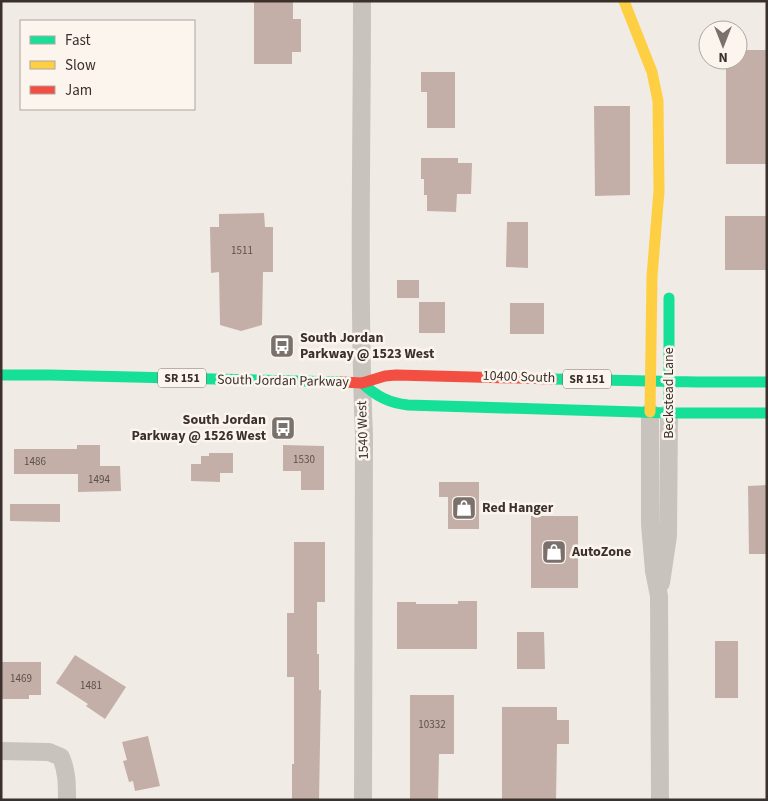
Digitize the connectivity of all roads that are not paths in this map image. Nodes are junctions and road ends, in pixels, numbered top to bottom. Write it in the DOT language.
graph roads {
  1 [pos="362,1"];
  2 [pos="624,1"];
  3 [pos="659,191"];
  4 [pos="667,229"];
  5 [pos="670,286"];
  6 [pos="1,375"];
  7 [pos="650,381"];
  8 [pos="669,382"];
  9 [pos="767,382"];
  10 [pos="362,383"];
  11 [pos="650,412"];
  12 [pos="669,412"];
  13 [pos="767,413"];
  14 [pos="658,596"];
  15 [pos="1,751"];
  16 [pos="67,800"];
  17 [pos="363,800"];
  18 [pos="660,800"];
  1 -- 10 [label="street, 1540 West"];
  2 -- 3 [label="main road, Beckstead Lane"];
  3 -- 4 [label="main road, Beckstead Lane"];
  3 -- 7 [label="main road, Beckstead Lane"];
  5 -- 8 [label="main road, Beckstead Lane"];
  6 -- 10 [label="main road, South Jordan Parkway / SR 151"];
  7 -- 8 [label="main road, 10400 South / SR 151"];
  7 -- 10 [label="main road, 10400 South / SR 151"];
  7 -- 11 [label="main road, Beckstead Lane"];
  8 -- 9 [label="main road, 10400 South / SR 151"];
  8 -- 12 [label="main road, Beckstead Lane"];
  10 -- 11 [label="main road, South Jordan Parkway"];
  10 -- 17 [label="street, 1540 West"];
  11 -- 12 [label="main road"];
  11 -- 14 [label="street, Beckstead Lane"];
  12 -- 13 [label="main road"];
  12 -- 14 [label="street, Beckstead Lane"];
  14 -- 18 [label="street, Beckstead Lane"];
  15 -- 16 [label="street"];
}
